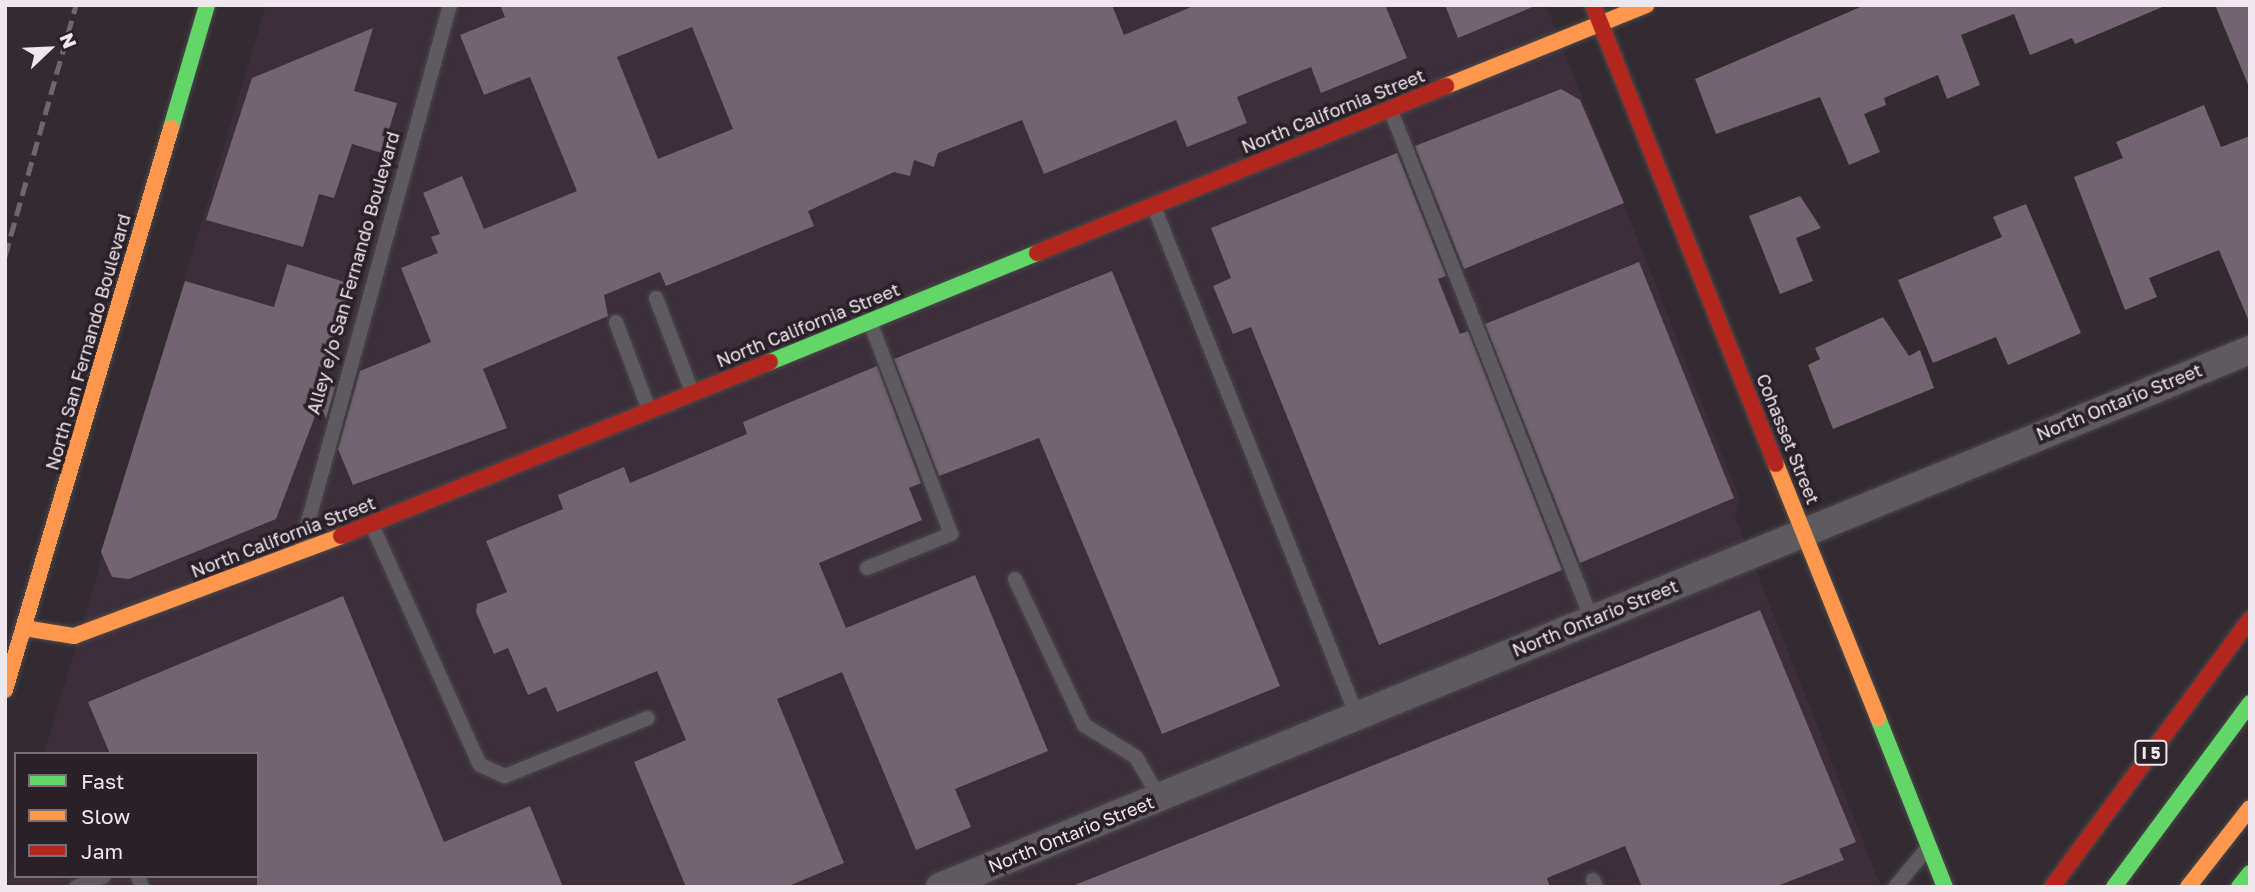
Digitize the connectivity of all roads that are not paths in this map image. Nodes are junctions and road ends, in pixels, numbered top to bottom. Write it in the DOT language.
graph roads {
  1 [pos="207,5"];
  2 [pos="450,5"];
  3 [pos="1593,5"];
  4 [pos="1646,5"];
  5 [pos="1600,23"];
  6 [pos="1391,109"];
  7 [pos="1153,206"];
  8 [pos="656,298"];
  9 [pos="870,321"];
  10 [pos="616,322"];
  11 [pos="2250,350"];
  12 [pos="693,393"];
  13 [pos="649,411"];
  14 [pos="371,524"];
  15 [pos="1803,530"];
  16 [pos="300,553"];
  17 [pos="867,568"];
  18 [pos="1015,579"];
  19 [pos="2250,619"];
  20 [pos="1592,620"];
  21 [pos="24,628"];
  22 [pos="5,690"];
  23 [pos="2250,703"];
  24 [pos="1357,716"];
  25 [pos="649,718"];
  26 [pos="1159,797"];
  27 [pos="2250,808"];
  28 [pos="1930,846"];
  29 [pos="2250,873"];
  30 [pos="99,878"];
  31 [pos="76,887"];
  32 [pos="940,887"];
  33 [pos="1895,887"];
  34 [pos="1945,887"];
  35 [pos="2052,887"];
  36 [pos="2114,887"];
  37 [pos="2188,887"];
  38 [pos="2239,887"];
  1 -- 21 [label="main road, North San Fernando Boulevard"];
  2 -- 16 [label="lane, Alley e/o San Fernando Boulevard"];
  3 -- 5 [label="main road, Cohasset Street"];
  4 -- 5 [label="main road, North California Street"];
  5 -- 6 [label="main road, North California Street"];
  5 -- 15 [label="main road, Cohasset Street"];
  6 -- 7 [label="main road, North California Street"];
  6 -- 20 [label="lane"];
  7 -- 9 [label="main road, North California Street"];
  7 -- 24 [label="lane"];
  8 -- 12 [label="lane"];
  9 -- 12 [label="main road, North California Street"];
  9 -- 17 [label="lane"];
  10 -- 13 [label="lane"];
  11 -- 15 [label="street, North Ontario Street"];
  12 -- 13 [label="main road, North California Street"];
  13 -- 14 [label="main road, North California Street"];
  14 -- 16 [label="main road, North California Street"];
  14 -- 25 [label="lane"];
  15 -- 20 [label="street, North Ontario Street"];
  15 -- 28 [label="main road, Cohasset Street"];
  16 -- 21 [label="main road, North California Street"];
  18 -- 26 [label="lane"];
  19 -- 35 [label="main road, I 5"];
  20 -- 24 [label="street, North Ontario Street"];
  21 -- 22 [label="main road, North San Fernando Boulevard"];
  23 -- 36 [label="main road"];
  24 -- 26 [label="street, North Ontario Street"];
  26 -- 32 [label="street, North Ontario Street"];
  27 -- 37 [label="main road"];
  28 -- 33 [label="lane"];
  28 -- 34 [label="main road, Cohasset Street"];
  29 -- 38 [label="main road"];
  30 -- 31 [label="lane"];
}
